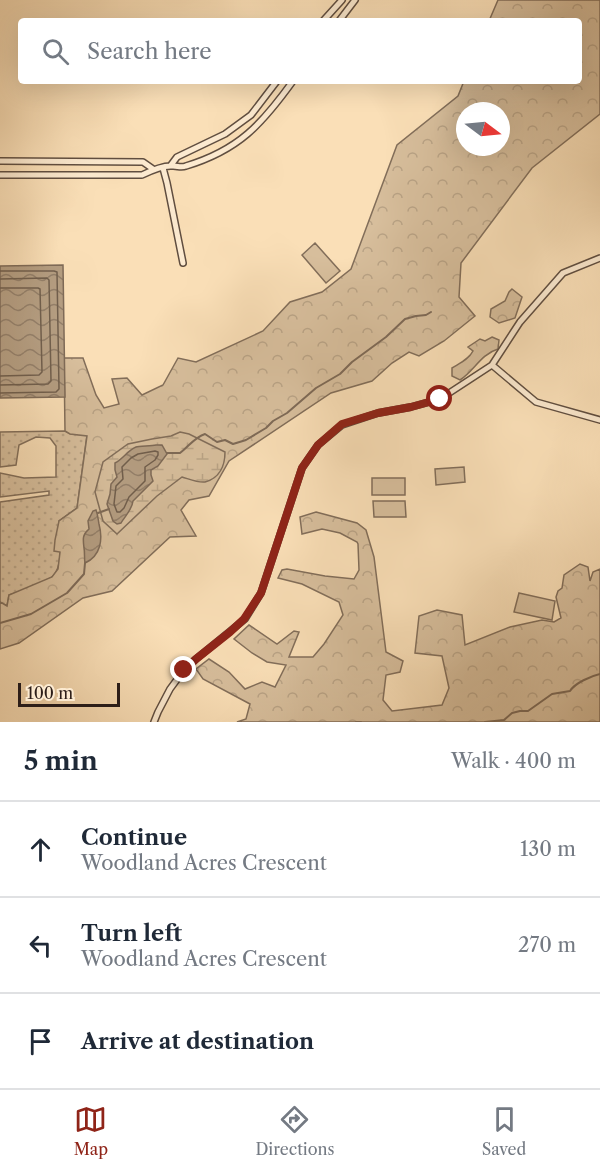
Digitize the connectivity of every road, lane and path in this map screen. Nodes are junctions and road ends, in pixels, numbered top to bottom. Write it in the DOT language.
graph roads {
  1 [pos="342,0"];
  2 [pos="355,0"];
  3 [pos="326,18"];
  4 [pos="341,18"];
  5 [pos="275,84"];
  6 [pos="291,84"];
  7 [pos="262,102"];
  8 [pos="271,111"];
  9 [pos="0,162"];
  10 [pos="69,162"];
  11 [pos="171,165"];
  12 [pos="163,168"];
  13 [pos="153,169"];
  14 [pos="0,175"];
  15 [pos="70,175"];
  16 [pos="600,258"];
  17 [pos="183,263"];
  18 [pos="492,365"];
  19 [pos="600,420"];
  20 [pos="154,722"];
  1 -- 3 [label="street"];
  2 -- 4 [label="street"];
  5 -- 7 [label="street"];
  6 -- 8 [label="street"];
  7 -- 8 [label="street"];
  7 -- 11 [label="street"];
  8 -- 11 [label="street"];
  9 -- 10 [label="street"];
  10 -- 13 [label="street"];
  10 -- 15 [label="street"];
  11 -- 12 [label="street"];
  12 -- 13 [label="street"];
  12 -- 17 [label="street"];
  13 -- 15 [label="street"];
  14 -- 15 [label="street"];
  16 -- 18 [label="street"];
  18 -- 19 [label="street"];
  18 -- 20 [label="street"];
}
